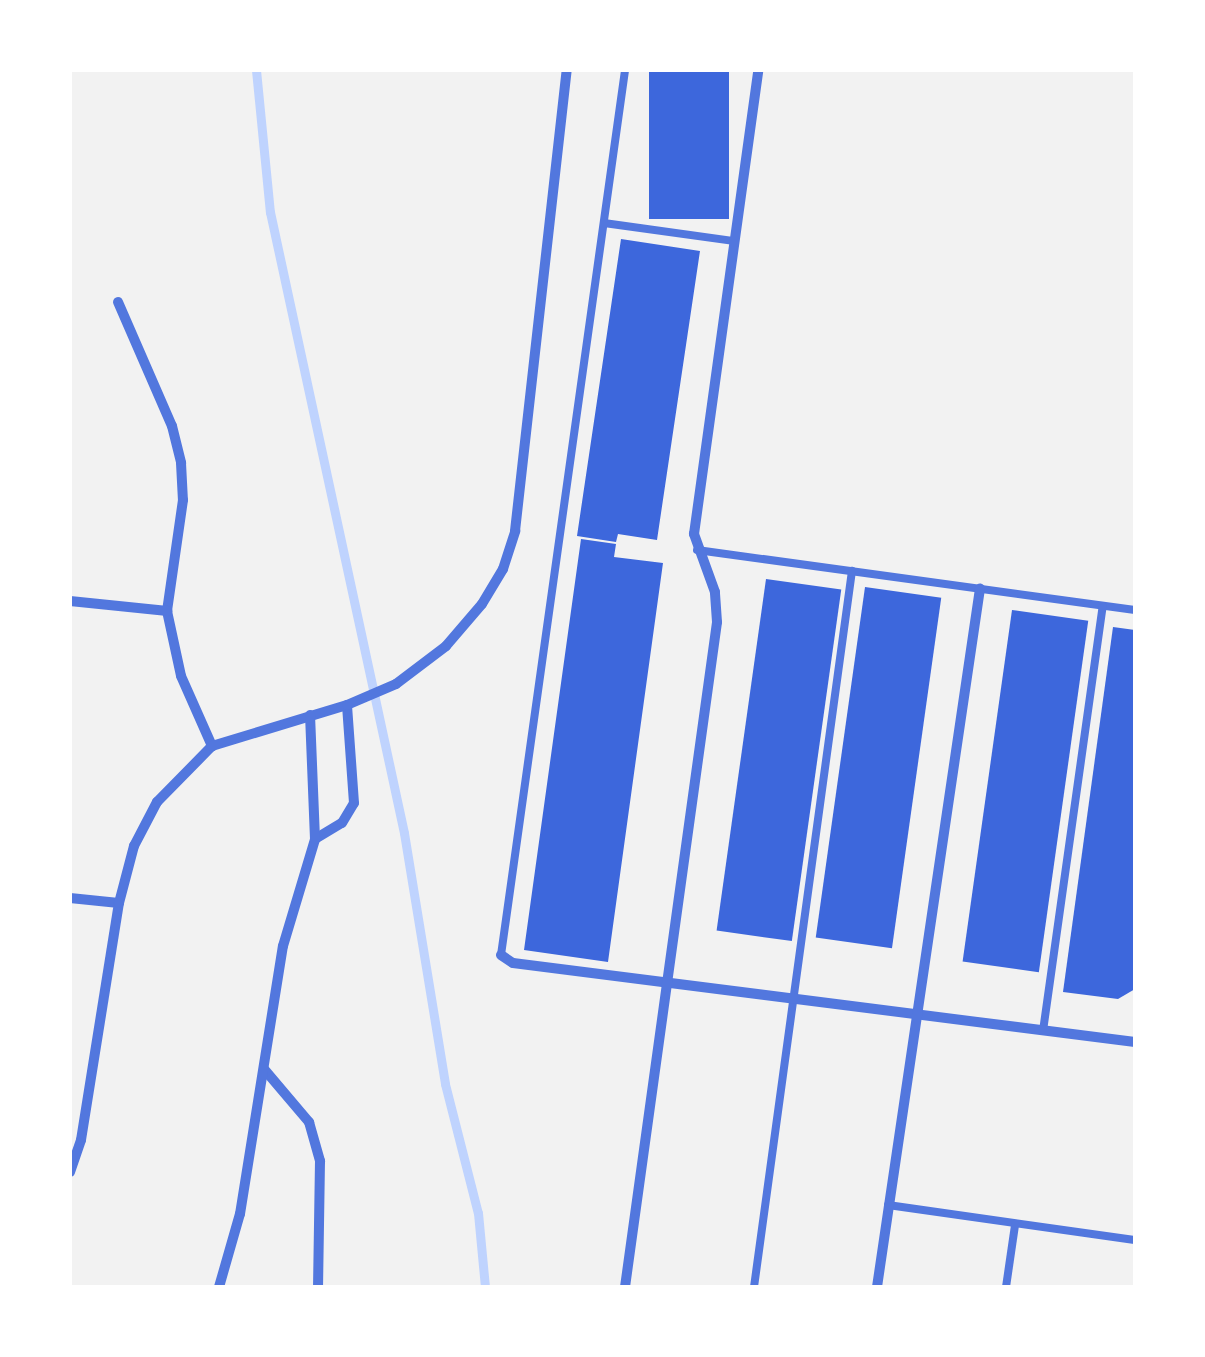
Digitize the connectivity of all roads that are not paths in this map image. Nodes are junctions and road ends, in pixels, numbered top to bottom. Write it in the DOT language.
graph roads {
  1 [pos="567,70"];
  2 [pos="625,70"];
  3 [pos="758,70"];
  4 [pos="604,223"];
  5 [pos="734,241"];
  6 [pos="118,302"];
  7 [pos="697,550"];
  8 [pos="852,571"];
  9 [pos="980,589"];
  10 [pos="70,601"];
  11 [pos="1103,606"];
  12 [pos="167,610"];
  13 [pos="1135,610"];
  14 [pos="347,705"];
  15 [pos="310,715"];
  16 [pos="212,746"];
  17 [pos="315,839"];
  18 [pos="70,898"];
  19 [pos="119,903"];
  20 [pos="501,955"];
  21 [pos="668,984"];
  22 [pos="795,1000"];
  23 [pos="918,1015"];
  24 [pos="1044,1030"];
  25 [pos="1135,1042"];
  26 [pos="264,1069"];
  27 [pos="70,1172"];
  28 [pos="888,1205"];
  29 [pos="1015,1224"];
  30 [pos="1135,1240"];
  31 [pos="220,1287"];
  32 [pos="318,1287"];
  33 [pos="626,1287"];
  34 [pos="754,1287"];
  35 [pos="876,1287"];
  36 [pos="1006,1287"];
  1 -- 14 [label="street"];
  2 -- 4 [label="lane"];
  3 -- 5 [label="street"];
  4 -- 5 [label="lane"];
  4 -- 20 [label="lane"];
  5 -- 7 [label="street"];
  6 -- 12 [label="street"];
  7 -- 8 [label="lane"];
  7 -- 21 [label="street"];
  8 -- 9 [label="lane"];
  8 -- 22 [label="lane"];
  9 -- 11 [label="lane"];
  9 -- 23 [label="street"];
  10 -- 12 [label="street"];
  11 -- 13 [label="lane"];
  11 -- 24 [label="lane"];
  12 -- 16 [label="street"];
  14 -- 15 [label="street"];
  14 -- 17 [label="street"];
  15 -- 16 [label="street"];
  15 -- 17 [label="street"];
  16 -- 19 [label="street"];
  17 -- 26 [label="street"];
  18 -- 19 [label="street"];
  19 -- 27 [label="street"];
  20 -- 21 [label="street"];
  21 -- 22 [label="street"];
  21 -- 33 [label="street"];
  22 -- 23 [label="street"];
  22 -- 34 [label="lane"];
  23 -- 24 [label="street"];
  23 -- 28 [label="street"];
  24 -- 25 [label="street"];
  26 -- 31 [label="street"];
  26 -- 32 [label="street"];
  28 -- 29 [label="lane"];
  28 -- 35 [label="street"];
  29 -- 30 [label="lane"];
  29 -- 36 [label="lane"];
}
